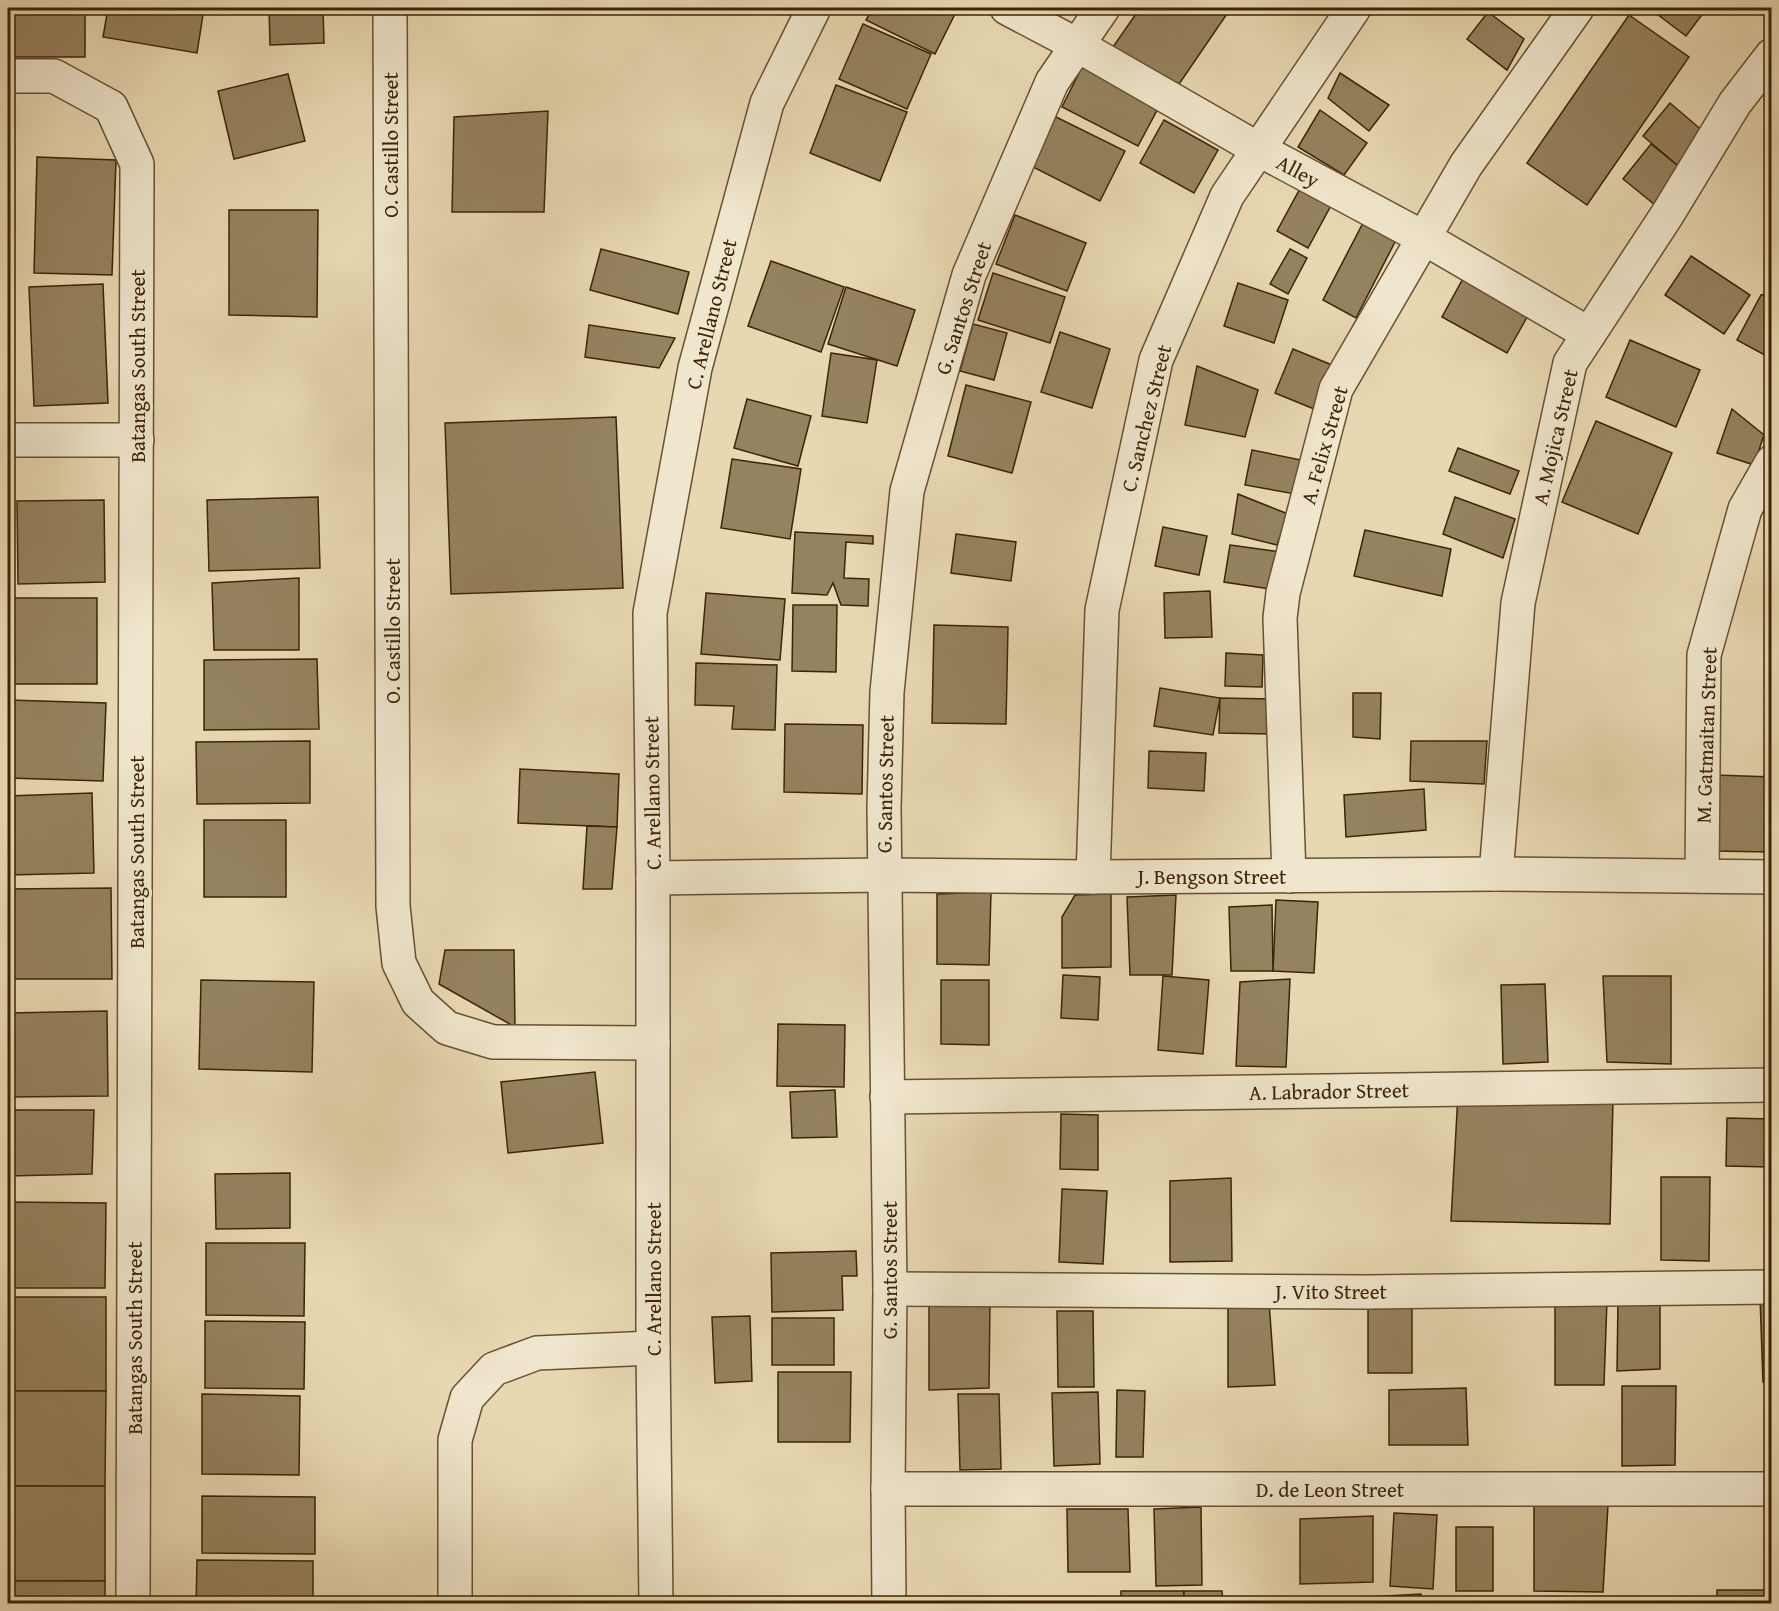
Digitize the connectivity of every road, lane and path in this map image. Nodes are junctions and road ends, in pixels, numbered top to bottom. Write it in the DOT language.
graph roads {
  1 [pos="390,8"];
  2 [pos="814,8"];
  3 [pos="1007,8"];
  4 [pos="1103,8"];
  5 [pos="1354,8"];
  6 [pos="1577,8"];
  7 [pos="1077,45"];
  8 [pos="1772,56"];
  9 [pos="8,76"];
  10 [pos="1258,149"];
  11 [pos="1424,238"];
  12 [pos="1589,334"];
  13 [pos="8,440"];
  14 [pos="137,440"];
  15 [pos="1772,462"];
  16 [pos="1496,874"];
  17 [pos="884,875"];
  18 [pos="1289,876"];
  19 [pos="1702,876"];
  20 [pos="1094,877"];
  21 [pos="1772,877"];
  22 [pos="653,878"];
  23 [pos="653,1043"];
  24 [pos="1772,1085"];
  25 [pos="887,1097"];
  26 [pos="1772,1287"];
  27 [pos="890,1289"];
  28 [pos="653,1348"];
  29 [pos="888,1489"];
  30 [pos="1772,1489"];
  31 [pos="133,1604"];
  32 [pos="455,1604"];
  33 [pos="656,1604"];
  34 [pos="889,1604"];
  1 -- 23 [label="street, O. Castillo Street"];
  2 -- 22 [label="street, C. Arellano Street"];
  3 -- 7 [label="street, Alley"];
  4 -- 7 [label="street, G. Santos Street"];
  5 -- 10 [label="street, C. Sanchez Street"];
  6 -- 11 [label="street, A. Felix Street"];
  7 -- 10 [label="street, Alley"];
  7 -- 17 [label="street, G. Santos Street"];
  8 -- 12 [label="street, A. Mojica Street"];
  9 -- 14 [label="street, Batangas South Street"];
  10 -- 11 [label="street, Alley"];
  10 -- 20 [label="street, C. Sanchez Street"];
  11 -- 12 [label="street, Alley"];
  11 -- 18 [label="street, A. Felix Street"];
  12 -- 16 [label="street, A. Mojica Street"];
  13 -- 14 [label="street"];
  14 -- 31 [label="street, Batangas South Street"];
  15 -- 19 [label="street, M. Gatmaitan Street"];
  16 -- 18 [label="street, J. Bengson Street"];
  16 -- 19 [label="street, J. Bengson Street"];
  17 -- 20 [label="street, J. Bengson Street"];
  17 -- 22 [label="street, J. Bengson Street"];
  17 -- 25 [label="street, G. Santos Street"];
  18 -- 20 [label="street, J. Bengson Street"];
  19 -- 21 [label="street, J. Bengson Street"];
  22 -- 23 [label="street, C. Arellano Street"];
  23 -- 28 [label="street, C. Arellano Street"];
  24 -- 25 [label="street, A. Labrador Street"];
  25 -- 27 [label="street, G. Santos Street"];
  26 -- 27 [label="street, J. Vito Street"];
  27 -- 29 [label="street, G. Santos Street"];
  28 -- 32 [label="street"];
  28 -- 33 [label="street, C. Arellano Street"];
  29 -- 30 [label="street, D. de Leon Street"];
  29 -- 34 [label="street, G. Santos Street"];
}
